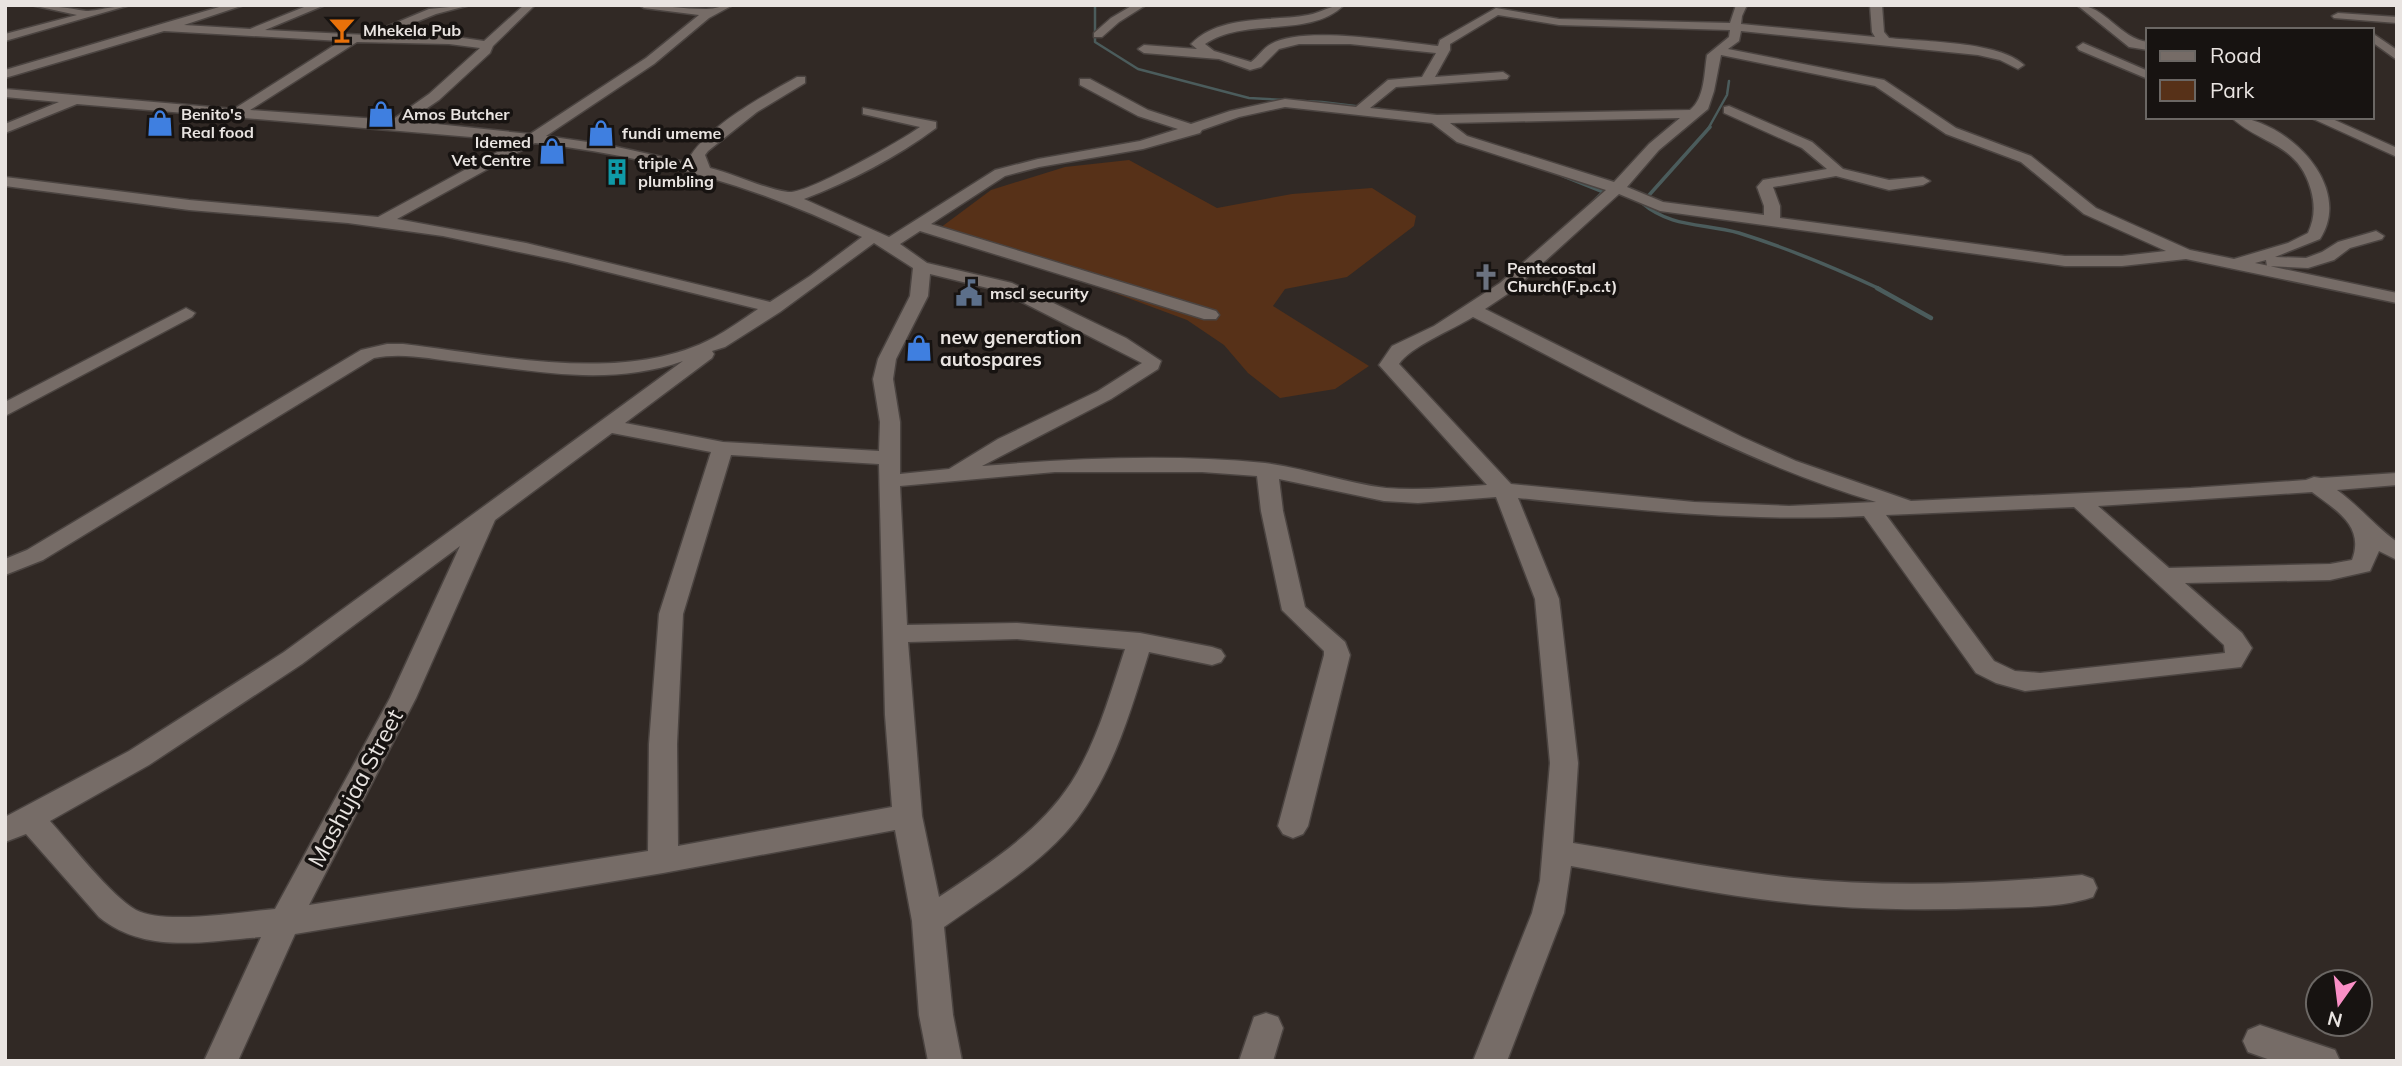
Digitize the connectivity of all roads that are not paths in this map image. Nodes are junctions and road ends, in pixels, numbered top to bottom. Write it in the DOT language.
graph roads {
  1 [pos="36,5"];
  2 [pos="125,5"];
  3 [pos="239,5"];
  4 [pos="320,5"];
  5 [pos="465,5"];
  6 [pos="644,5"];
  7 [pos="728,5"];
  8 [pos="1141,5"];
  9 [pos="1339,5"];
  10 [pos="1876,5"];
  11 [pos="2082,5"];
  12 [pos="530,6"];
  13 [pos="2327,9"];
  14 [pos="95,13"];
  15 [pos="710,13"];
  16 [pos="1739,16"];
  17 [pos="2338,16"];
  18 [pos="2397,20"];
  19 [pos="162,27"];
  20 [pos="2358,28"];
  21 [pos="245,34"];
  22 [pos="1098,35"];
  23 [pos="5,38"];
  24 [pos="361,38"];
  25 [pos="2374,38"];
  26 [pos="1885,41"];
  27 [pos="486,45"];
  28 [pos="2146,46"];
  29 [pos="2083,47"];
  30 [pos="1144,49"];
  31 [pos="1444,50"];
  32 [pos="1720,51"];
  33 [pos="1210,54"];
  34 [pos="2397,56"];
  35 [pos="2018,65"];
  36 [pos="2146,74"];
  37 [pos="5,75"];
  38 [pos="1503,76"];
  39 [pos="801,80"];
  40 [pos="1426,81"];
  41 [pos="1085,82"];
  42 [pos="5,93"];
  43 [pos="75,101"];
  44 [pos="1361,109"];
  45 [pos="1729,110"];
  46 [pos="868,111"];
  47 [pos="236,113"];
  48 [pos="1692,114"];
  49 [pos="1438,119"];
  50 [pos="2242,119"];
  51 [pos="2320,119"];
  52 [pos="394,125"];
  53 [pos="5,129"];
  54 [pos="1195,130"];
  55 [pos="533,138"];
  56 [pos="2397,153"];
  57 [pos="1835,171"];
  58 [pos="704,172"];
  59 [pos="5,181"];
  60 [pos="1923,181"];
  61 [pos="1616,188"];
  62 [pos="792,198"];
  63 [pos="1772,220"];
  64 [pos="380,222"];
  65 [pos="919,226"];
  66 [pos="2376,236"];
  67 [pos="881,240"];
  68 [pos="2186,254"];
  69 [pos="2241,261"];
  70 [pos="922,267"];
  71 [pos="2397,298"];
  72 [pos="774,308"];
  73 [pos="1471,309"];
  74 [pos="186,313"];
  75 [pos="1210,316"];
  76 [pos="718,343"];
  77 [pos="5,410"];
  78 [pos="608,426"];
  79 [pos="723,448"];
  80 [pos="890,470"];
  81 [pos="1267,470"];
  82 [pos="955,474"];
  83 [pos="2397,479"];
  84 [pos="2315,484"];
  85 [pos="1504,490"];
  86 [pos="2080,501"];
  87 [pos="1917,508"];
  88 [pos="1871,511"];
  89 [pos="486,514"];
  90 [pos="2369,533"];
  91 [pos="2397,553"];
  92 [pos="5,568"];
  93 [pos="2163,576"];
  94 [pos="895,634"];
  95 [pos="1140,642"];
  96 [pos="1212,656"];
  97 [pos="907,816"];
  98 [pos="17,825"];
  99 [pos="1293,826"];
  100 [pos="1557,852"];
  101 [pos="663,861"];
  102 [pos="2082,888"];
  103 [pos="928,920"];
  104 [pos="284,922"];
  105 [pos="1266,1028"];
  106 [pos="2260,1041"];
  107 [pos="220,1061"];
  108 [pos="945,1061"];
  109 [pos="1255,1061"];
  110 [pos="1490,1061"];
  111 [pos="2323,1061"];
  1 -- 14 [label="street"];
  2 -- 14 [label="street"];
  3 -- 19 [label="street"];
  4 -- 21 [label="street"];
  5 -- 24 [label="street"];
  6 -- 15 [label="street"];
  7 -- 15 [label="street"];
  8 -- 22 [label="street"];
  9 -- 33 [label="street"];
  10 -- 26 [label="street"];
  11 -- 28 [label="street"];
  12 -- 27 [label="street"];
  13 -- 17 [label="street"];
  14 -- 23 [label="street"];
  15 -- 55 [label="street"];
  16 -- 26 [label="street"];
  16 -- 31 [label="street"];
  16 -- 32 [label="street"];
  17 -- 18 [label="street"];
  17 -- 20 [label="street"];
  19 -- 21 [label="street"];
  19 -- 37 [label="street"];
  21 -- 24 [label="street"];
  24 -- 27 [label="street"];
  24 -- 47 [label="street"];
  25 -- 34 [label="street"];
  26 -- 35 [label="street"];
  27 -- 52 [label="street"];
  29 -- 36 [label="street"];
  30 -- 33 [label="street"];
  31 -- 33 [label="street"];
  31 -- 40 [label="street"];
  32 -- 48 [label="street"];
  32 -- 68 [label="street"];
  38 -- 40 [label="street"];
  39 -- 58 [label="street"];
  40 -- 44 [label="street"];
  41 -- 54 [label="street"];
  42 -- 43 [label="street"];
  43 -- 47 [label="street"];
  43 -- 53 [label="street"];
  44 -- 49 [label="street"];
  44 -- 54 [label="street"];
  45 -- 57 [label="street"];
  46 -- 62 [label="street"];
  47 -- 52 [label="street"];
  48 -- 49 [label="street"];
  48 -- 61 [label="street"];
  49 -- 61 [label="street"];
  50 -- 69 [label="street"];
  51 -- 56 [label="street"];
  52 -- 55 [label="street"];
  54 -- 65 [label="street"];
  55 -- 58 [label="street"];
  55 -- 64 [label="street"];
  57 -- 60 [label="street"];
  57 -- 63 [label="street"];
  58 -- 62 [label="street"];
  59 -- 64 [label="street"];
  61 -- 63 [label="street"];
  61 -- 73 [label="street"];
  62 -- 67 [label="street"];
  63 -- 68 [label="street"];
  64 -- 72 [label="street"];
  65 -- 67 [label="street"];
  65 -- 75 [label="street"];
  66 -- 69 [label="street"];
  67 -- 70 [label="street"];
  67 -- 72 [label="street"];
  68 -- 69 [label="street"];
  69 -- 71 [label="street"];
  70 -- 80 [label="street"];
  70 -- 82 [label="street"];
  72 -- 76 [label="street"];
  73 -- 85 [label="street"];
  73 -- 87 [label="street"];
  74 -- 77 [label="street"];
  76 -- 78 [label="street"];
  76 -- 92 [label="street"];
  78 -- 79 [label="street"];
  78 -- 89 [label="street"];
  79 -- 80 [label="street"];
  79 -- 101 [label="street"];
  80 -- 82 [label="street"];
  80 -- 94 [label="street"];
  81 -- 82 [label="street"];
  81 -- 85 [label="street"];
  81 -- 99 [label="street"];
  83 -- 84 [label="street"];
  84 -- 86 [label="street"];
  84 -- 90 [label="street"];
  85 -- 88 [label="street"];
  85 -- 100 [label="street"];
  86 -- 87 [label="street"];
  86 -- 93 [label="street"];
  87 -- 88 [label="street"];
  88 -- 93 [label="street"];
  89 -- 98 [label="street"];
  89 -- 104 [label="street, Mashujaa Street"];
  90 -- 91 [label="street"];
  90 -- 93 [label="street"];
  94 -- 95 [label="street"];
  94 -- 97 [label="street"];
  95 -- 96 [label="street"];
  95 -- 103 [label="street"];
  97 -- 101 [label="street"];
  97 -- 103 [label="street"];
  98 -- 104 [label="street"];
  100 -- 102 [label="street"];
  100 -- 110 [label="street"];
  101 -- 104 [label="street"];
  103 -- 108 [label="street"];
  104 -- 107 [label="street, Mashujaa Street"];
  105 -- 109 [label="street"];
  106 -- 111 [label="street"];
}
